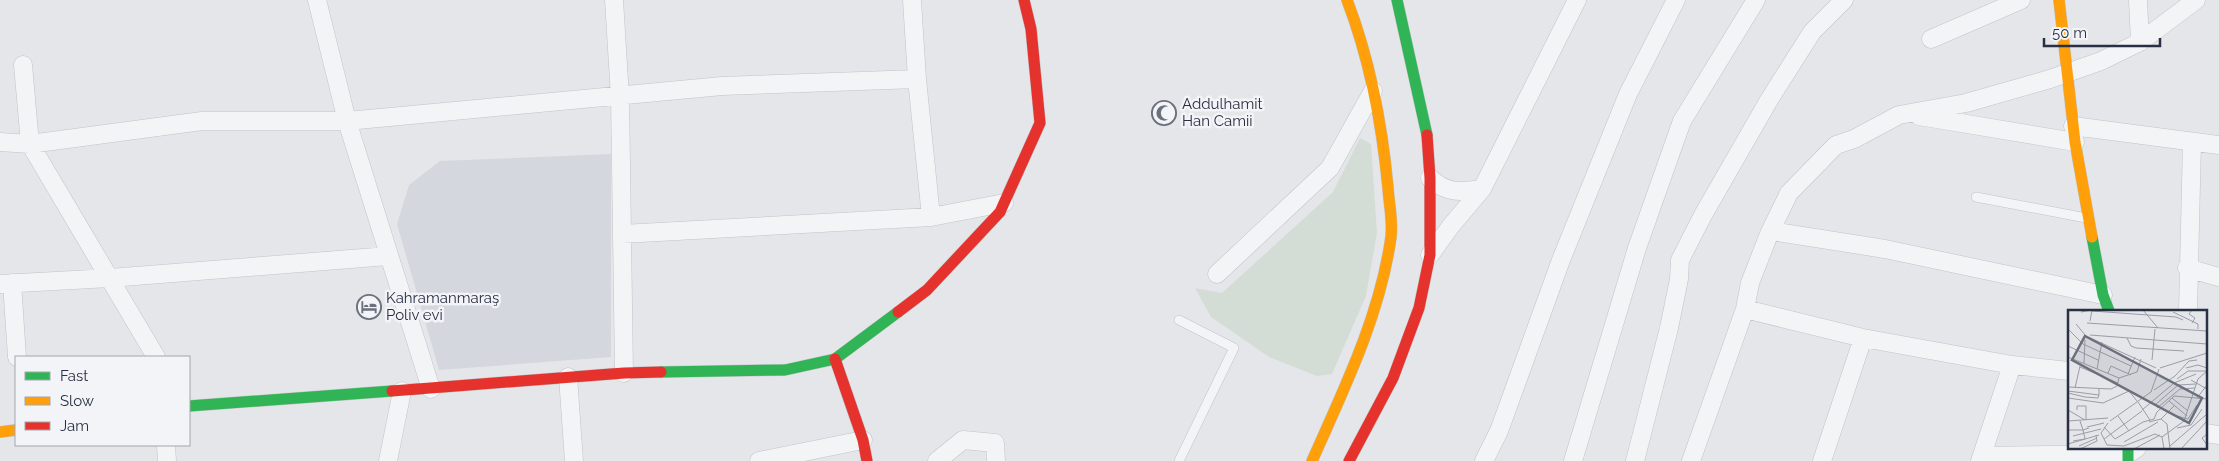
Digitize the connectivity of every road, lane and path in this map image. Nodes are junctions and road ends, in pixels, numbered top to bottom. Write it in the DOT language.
graph roads {
  1 [pos="317,0"];
  2 [pos="614,0"];
  3 [pos="912,0"];
  4 [pos="1024,0"];
  5 [pos="1347,0"];
  6 [pos="1397,0"];
  7 [pos="1577,0"];
  8 [pos="1676,0"];
  9 [pos="1756,0"];
  10 [pos="1844,0"];
  11 [pos="2021,0"];
  12 [pos="2060,0"];
  13 [pos="2138,0"];
  14 [pos="2196,0"];
  15 [pos="1931,39"];
  16 [pos="2140,42"];
  17 [pos="23,65"];
  18 [pos="2068,73"];
  19 [pos="917,79"];
  20 [pos="1373,91"];
  21 [pos="620,96"];
  22 [pos="1908,114"];
  23 [pos="347,121"];
  24 [pos="2074,134"];
  25 [pos="0,142"];
  26 [pos="2192,142"];
  27 [pos="30,144"];
  28 [pos="2219,146"];
  29 [pos="1430,178"];
  30 [pos="1482,188"];
  31 [pos="1976,197"];
  32 [pos="1004,203"];
  33 [pos="931,217"];
  34 [pos="2088,218"];
  35 [pos="1771,231"];
  36 [pos="622,234"];
  37 [pos="1430,255"];
  38 [pos="388,256"];
  39 [pos="2187,268"];
  40 [pos="1217,274"];
  41 [pos="2219,277"];
  42 [pos="110,278"];
  43 [pos="6,284"];
  44 [pos="2106,303"];
  45 [pos="1745,309"];
  46 [pos="2188,310"];
  47 [pos="1179,320"];
  48 [pos="1863,338"];
  49 [pos="17,356"];
  50 [pos="155,356"];
  51 [pos="835,359"];
  52 [pos="2012,365"];
  53 [pos="2068,371"];
  54 [pos="624,373"];
  55 [pos="568,377"];
  56 [pos="431,389"];
  57 [pos="402,391"];
  58 [pos="190,406"];
  59 [pos="15,430"];
  60 [pos="0,432"];
  61 [pos="2206,433"];
  62 [pos="2219,435"];
  63 [pos="863,440"];
  64 [pos="166,446"];
  65 [pos="2130,452"];
  66 [pos="1981,459"];
  67 [pos="167,461"];
  68 [pos="388,461"];
  69 [pos="573,461"];
  70 [pos="759,461"];
  71 [pos="867,461"];
  72 [pos="937,461"];
  73 [pos="996,461"];
  74 [pos="1179,461"];
  75 [pos="1312,461"];
  76 [pos="1349,461"];
  77 [pos="1484,461"];
  78 [pos="1573,461"];
  79 [pos="1634,461"];
  80 [pos="1691,461"];
  81 [pos="1822,461"];
  1 -- 23 [label="street"];
  2 -- 21 [label="street"];
  3 -- 19 [label="street"];
  4 -- 32 [label="street"];
  5 -- 20 [label="street"];
  6 -- 29 [label="street"];
  7 -- 30 [label="street"];
  8 -- 77 [label="street"];
  9 -- 78 [label="street"];
  10 -- 79 [label="street"];
  11 -- 15 [label="street"];
  12 -- 18 [label="street"];
  13 -- 16 [label="street"];
  14 -- 16 [label="street"];
  16 -- 18 [label="street"];
  17 -- 27 [label="street"];
  18 -- 22 [label="street"];
  18 -- 24 [label="street"];
  19 -- 21 [label="street"];
  19 -- 33 [label="street"];
  20 -- 40 [label="street"];
  20 -- 75 [label="street"];
  21 -- 23 [label="street"];
  21 -- 36 [label="street"];
  22 -- 24 [label="street"];
  22 -- 35 [label="street"];
  23 -- 27 [label="street"];
  23 -- 38 [label="street"];
  24 -- 26 [label="street"];
  24 -- 34 [label="street"];
  25 -- 27 [label="street"];
  26 -- 28 [label="street"];
  26 -- 39 [label="street"];
  27 -- 42 [label="street"];
  29 -- 30 [label="street"];
  29 -- 37 [label="street"];
  30 -- 37 [label="street"];
  31 -- 34 [label="lane"];
  32 -- 33 [label="street"];
  32 -- 51 [label="street"];
  33 -- 36 [label="street"];
  34 -- 44 [label="street"];
  35 -- 44 [label="street"];
  35 -- 45 [label="street"];
  36 -- 54 [label="street"];
  37 -- 76 [label="street"];
  38 -- 42 [label="street"];
  38 -- 56 [label="street"];
  39 -- 41 [label="street"];
  39 -- 46 [label="street"];
  42 -- 43 [label="street"];
  42 -- 50 [label="street"];
  43 -- 49 [label="street"];
  45 -- 48 [label="street"];
  45 -- 80 [label="street"];
  47 -- 74 [label="lane"];
  48 -- 52 [label="street"];
  48 -- 81 [label="street"];
  51 -- 54 [label="street"];
  51 -- 63 [label="street"];
  52 -- 53 [label="street"];
  52 -- 66 [label="street"];
  54 -- 55 [label="street"];
  55 -- 56 [label="street"];
  55 -- 69 [label="street"];
  56 -- 57 [label="street"];
  57 -- 58 [label="street"];
  57 -- 68 [label="street"];
  59 -- 60 [label="street"];
  61 -- 62 [label="street"];
  63 -- 70 [label="street"];
  63 -- 71 [label="street"];
  64 -- 67 [label="street"];
  65 -- 66 [label="street"];
  72 -- 73 [label="street"];
}
